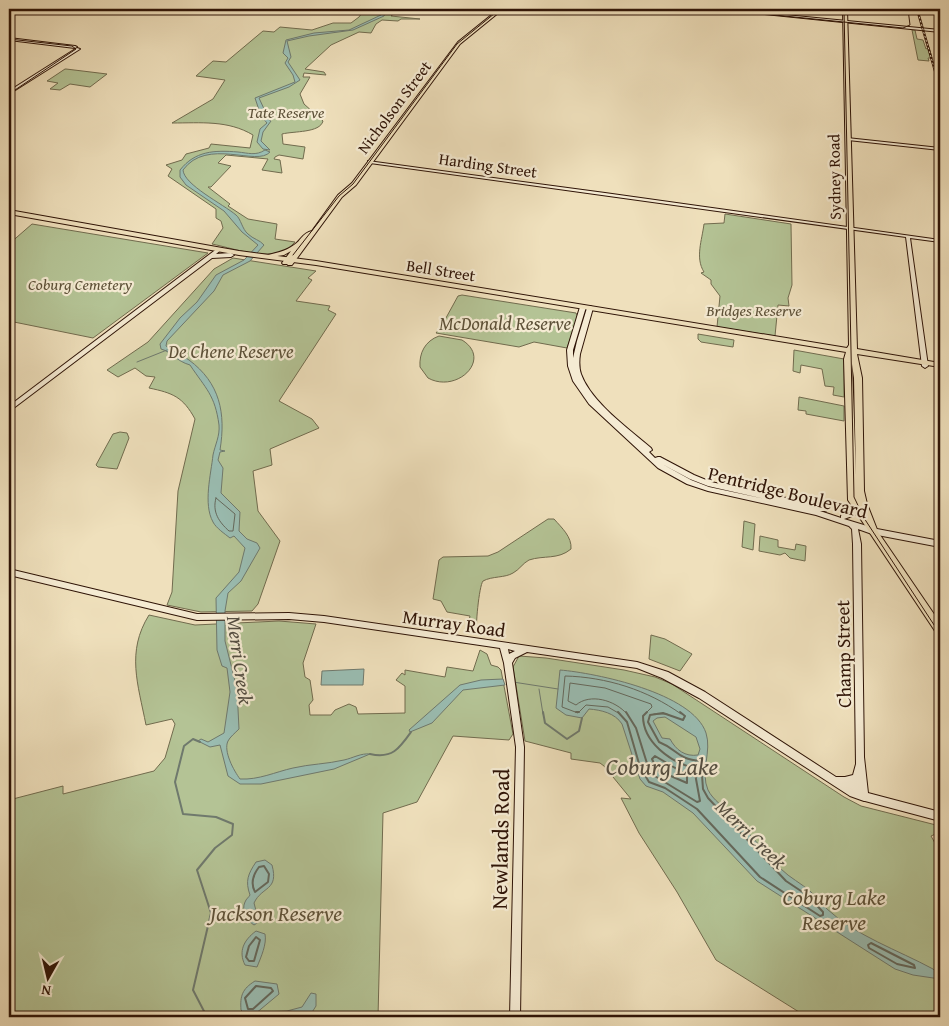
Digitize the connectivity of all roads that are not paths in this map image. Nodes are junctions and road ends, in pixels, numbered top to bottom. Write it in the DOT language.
graph roads {
  1 [pos="501,9"];
  2 [pos="717,9"];
  3 [pos="845,9"];
  4 [pos="845,21"];
  5 [pos="940,31"];
  6 [pos="9,39"];
  7 [pos="9,94"];
  8 [pos="848,139"];
  9 [pos="940,149"];
  10 [pos="370,162"];
  11 [pos="9,212"];
  12 [pos="9,217"];
  13 [pos="20,217"];
  14 [pos="850,228"];
  15 [pos="906,238"];
  16 [pos="940,241"];
  17 [pos="298,249"];
  18 [pos="216,252"];
  19 [pos="246,255"];
  20 [pos="263,258"];
  21 [pos="289,262"];
  22 [pos="304,262"];
  23 [pos="315,265"];
  24 [pos="586,310"];
  25 [pos="776,342"];
  26 [pos="852,354"];
  27 [pos="924,364"];
  28 [pos="940,367"];
  29 [pos="9,409"];
  30 [pos="727,492"];
  31 [pos="854,504"];
  32 [pos="844,516"];
  33 [pos="851,524"];
  34 [pos="874,531"];
  35 [pos="857,544"];
  36 [pos="940,544"];
  37 [pos="9,572"];
  38 [pos="940,631"];
  39 [pos="502,646"];
  40 [pos="525,649"];
  41 [pos="508,664"];
  42 [pos="860,764"];
  43 [pos="856,778"];
  44 [pos="830,780"];
  45 [pos="853,793"];
  46 [pos="864,797"];
  47 [pos="940,817"];
  48 [pos="515,1017"];
  1 -- 10 [label="main road, Nicholson Street"];
  2 -- 4 [label="street"];
  3 -- 4 [label="highway, Sydney Road"];
  4 -- 5 [label="street"];
  4 -- 8 [label="highway, Sydney Road"];
  6 -- 7 [label="street"];
  8 -- 9 [label="street"];
  8 -- 14 [label="highway, Sydney Road"];
  10 -- 14 [label="street, Harding Street"];
  10 -- 17 [label="main road, Nicholson Street"];
  11 -- 13 [label="highway, Bell Street"];
  12 -- 13 [label="highway, Bell Street"];
  13 -- 18 [label="highway, Bell Street"];
  14 -- 15 [label="street, Harding Street"];
  14 -- 26 [label="highway, Sydney Road"];
  15 -- 16 [label="street, Harding Street"];
  15 -- 27 [label="street"];
  17 -- 20 [label="main road"];
  17 -- 21 [label="main road, Nicholson Street"];
  17 -- 22 [label="main road"];
  18 -- 19 [label="highway, Bell Street"];
  18 -- 19 [label="highway, Bell Street"];
  18 -- 29 [label="street"];
  19 -- 20 [label="highway, Bell Street"];
  20 -- 21 [label="highway, Bell Street"];
  21 -- 22 [label="highway, Bell Street"];
  21 -- 23 [label="highway, Bell Street"];
  22 -- 23 [label="highway, Bell Street"];
  23 -- 24 [label="highway, Bell Street"];
  24 -- 25 [label="highway, Bell Street"];
  24 -- 30 [label="street, Pentridge Boulevard"];
  25 -- 26 [label="highway, Bell Street"];
  26 -- 27 [label="highway, Bell Street"];
  26 -- 31 [label="highway, Sydney Road"];
  26 -- 34 [label="highway, Sydney Road"];
  27 -- 28 [label="highway, Bell Street"];
  30 -- 32 [label="street, Pentridge Boulevard"];
  30 -- 33 [label="street, Pentridge Boulevard"];
  31 -- 32 [label="street"];
  31 -- 34 [label="highway, Sydney Road"];
  32 -- 34 [label="street, Pentridge Boulevard"];
  33 -- 34 [label="street, Pentridge Boulevard"];
  33 -- 35 [label="street, Champ Street"];
  34 -- 35 [label="street"];
  34 -- 36 [label="street"];
  34 -- 38 [label="highway, Sydney Road"];
  35 -- 42 [label="street, Champ Street"];
  37 -- 39 [label="street, Murray Road"];
  39 -- 40 [label="street, Murray Road"];
  39 -- 41 [label="street, Newlands Road"];
  40 -- 41 [label="street"];
  40 -- 44 [label="street, Murray Road"];
  41 -- 48 [label="street, Newlands Road"];
  42 -- 43 [label="street, Champ Street"];
  42 -- 46 [label="street, Champ Street"];
  43 -- 44 [label="street"];
  43 -- 45 [label="street, Champ Street"];
  44 -- 45 [label="street, Murray Road"];
  45 -- 46 [label="street, Murray Road"];
  46 -- 47 [label="street, Murray Road"];
}
